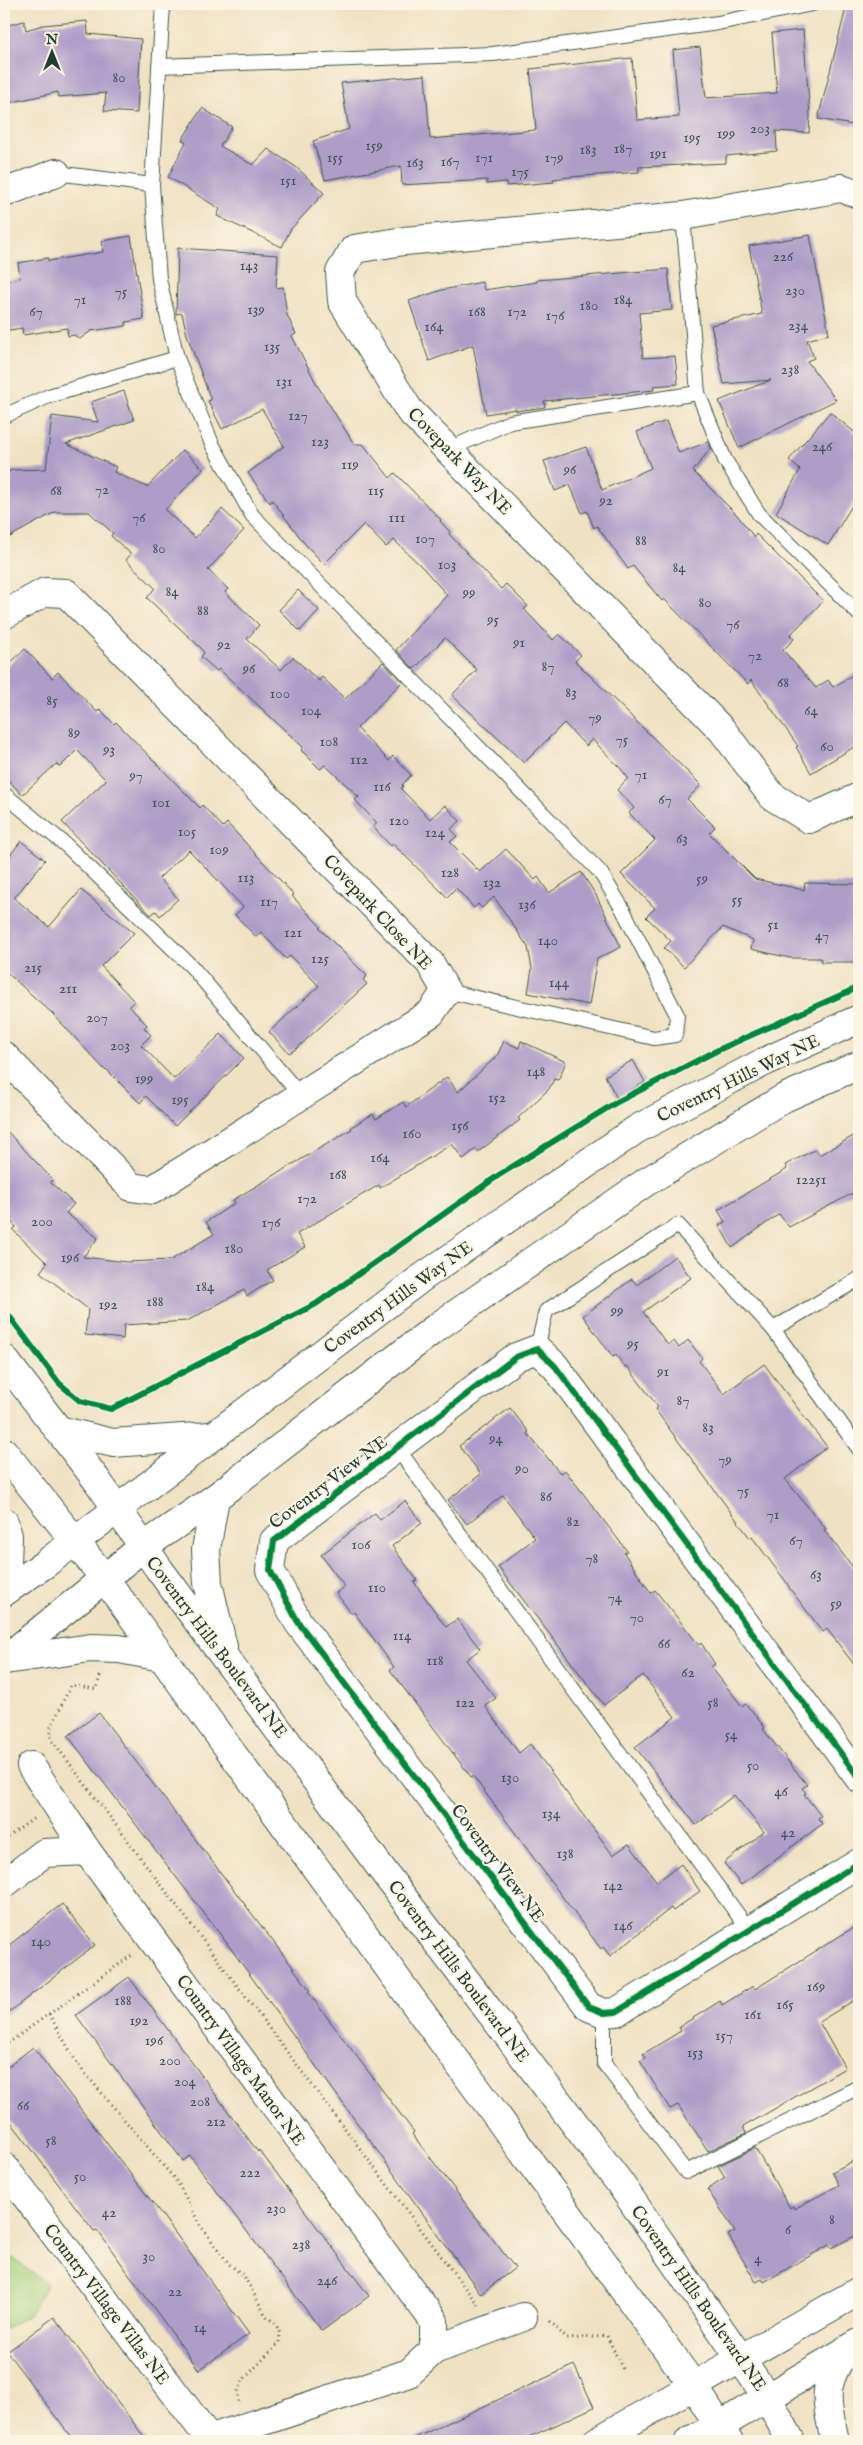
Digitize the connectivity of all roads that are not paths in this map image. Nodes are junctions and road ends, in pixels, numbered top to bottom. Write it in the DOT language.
graph roads {
  1 [pos="163,4"];
  2 [pos="812,4"];
  3 [pos="159,66"];
  4 [pos="56,173"];
  5 [pos="152,185"];
  6 [pos="4,194"];
  7 [pos="859,194"];
  8 [pos="683,216"];
  9 [pos="178,358"];
  10 [pos="698,393"];
  11 [pos="4,416"];
  12 [pos="447,450"];
  13 [pos="859,614"];
  14 [pos="4,615"];
  15 [pos="4,794"];
  16 [pos="859,797"];
  17 [pos="446,991"];
  18 [pos="859,1019"];
  19 [pos="4,1056"];
  20 [pos="859,1065"];
  21 [pos="300,1095"];
  22 [pos="859,1279"];
  23 [pos="773,1329"];
  24 [pos="537,1349"];
  25 [pos="4,1359"];
  26 [pos="59,1430"];
  27 [pos="210,1436"];
  28 [pos="397,1448"];
  29 [pos="859,1449"];
  30 [pos="4,1452"];
  31 [pos="214,1498"];
  32 [pos="117,1508"];
  33 [pos="4,1522"];
  34 [pos="75,1539"];
  35 [pos="143,1546"];
  36 [pos="105,1579"];
  37 [pos="5,1591"];
  38 [pos="162,1657"];
  39 [pos="226,1658"];
  40 [pos="4,1660"];
  41 [pos="31,1766"];
  42 [pos="859,1778"];
  43 [pos="87,1851"];
  44 [pos="859,1863"];
  45 [pos="4,1884"];
  46 [pos="748,1930"];
  47 [pos="604,2014"];
  48 [pos="859,2087"];
  49 [pos="4,2167"];
  50 [pos="859,2291"];
  51 [pos="535,2317"];
  52 [pos="853,2346"];
  53 [pos="434,2350"];
  54 [pos="740,2358"];
  55 [pos="693,2385"];
  56 [pos="767,2397"];
  57 [pos="725,2433"];
  58 [pos="210,2440"];
  59 [pos="597,2441"];
  60 [pos="689,2441"];
  61 [pos="791,2441"];
  62 [pos="835,2441"];
  1 -- 3 [label="lane"];
  2 -- 3 [label="lane"];
  3 -- 5 [label="lane"];
  4 -- 5 [label="lane"];
  4 -- 6 [label="street"];
  5 -- 9 [label="lane"];
  7 -- 8 [label="street, Covepark Way NE"];
  8 -- 10 [label="lane"];
  8 -- 12 [label="street, Covepark Way NE"];
  9 -- 11 [label="lane"];
  9 -- 17 [label="lane"];
  10 -- 12 [label="lane"];
  10 -- 13 [label="lane"];
  12 -- 16 [label="street, Covepark Way NE"];
  14 -- 17 [label="street, Covepark Close NE"];
  15 -- 21 [label="lane"];
  17 -- 21 [label="street"];
  18 -- 27 [label="street, Coventry Hills Way NE"];
  19 -- 21 [label="street"];
  20 -- 31 [label="street"];
  22 -- 23 [label="lane"];
  23 -- 24 [label="lane"];
  23 -- 29 [label="lane"];
  24 -- 28 [label="street, Coventry View NE"];
  24 -- 42 [label="street"];
  25 -- 26 [label="street"];
  26 -- 27 [label="street"];
  26 -- 32 [label="street"];
  27 -- 32 [label="street, Coventry Hills Way NE"];
  28 -- 46 [label="lane"];
  28 -- 47 [label="street, Coventry View NE"];
  30 -- 34 [label="street"];
  31 -- 35 [label="street"];
  31 -- 39 [label="street"];
  32 -- 34 [label="street, Coventry Hills Way NE"];
  32 -- 35 [label="street, Coventry Hills Boulevard NE"];
  33 -- 37 [label="street"];
  34 -- 36 [label="street"];
  34 -- 37 [label="street, Coventry Hills Way NE"];
  35 -- 36 [label="street"];
  35 -- 39 [label="street, Coventry Hills Boulevard NE"];
  36 -- 38 [label="street"];
  36 -- 40 [label="street"];
  38 -- 40 [label="street"];
  38 -- 55 [label="street"];
  39 -- 54 [label="street, Coventry Hills Boulevard NE"];
  41 -- 43 [label="street, Country Village Manor NE"];
  43 -- 45 [label="street"];
  43 -- 53 [label="street, Country Village Manor NE"];
  44 -- 46 [label="street"];
  46 -- 47 [label="street"];
  47 -- 48 [label="lane"];
  49 -- 58 [label="street, Country Village Villas NE"];
  50 -- 54 [label="street"];
  51 -- 53 [label="street"];
  52 -- 56 [label="street"];
  52 -- 62 [label="street"];
  53 -- 58 [label="street"];
  54 -- 55 [label="street"];
  54 -- 56 [label="street, Coventry Hills Boulevard NE"];
  55 -- 57 [label="street"];
  55 -- 59 [label="street"];
  56 -- 57 [label="street"];
  56 -- 61 [label="street, Coventry Hills Boulevard NE"];
  57 -- 60 [label="street"];
}
